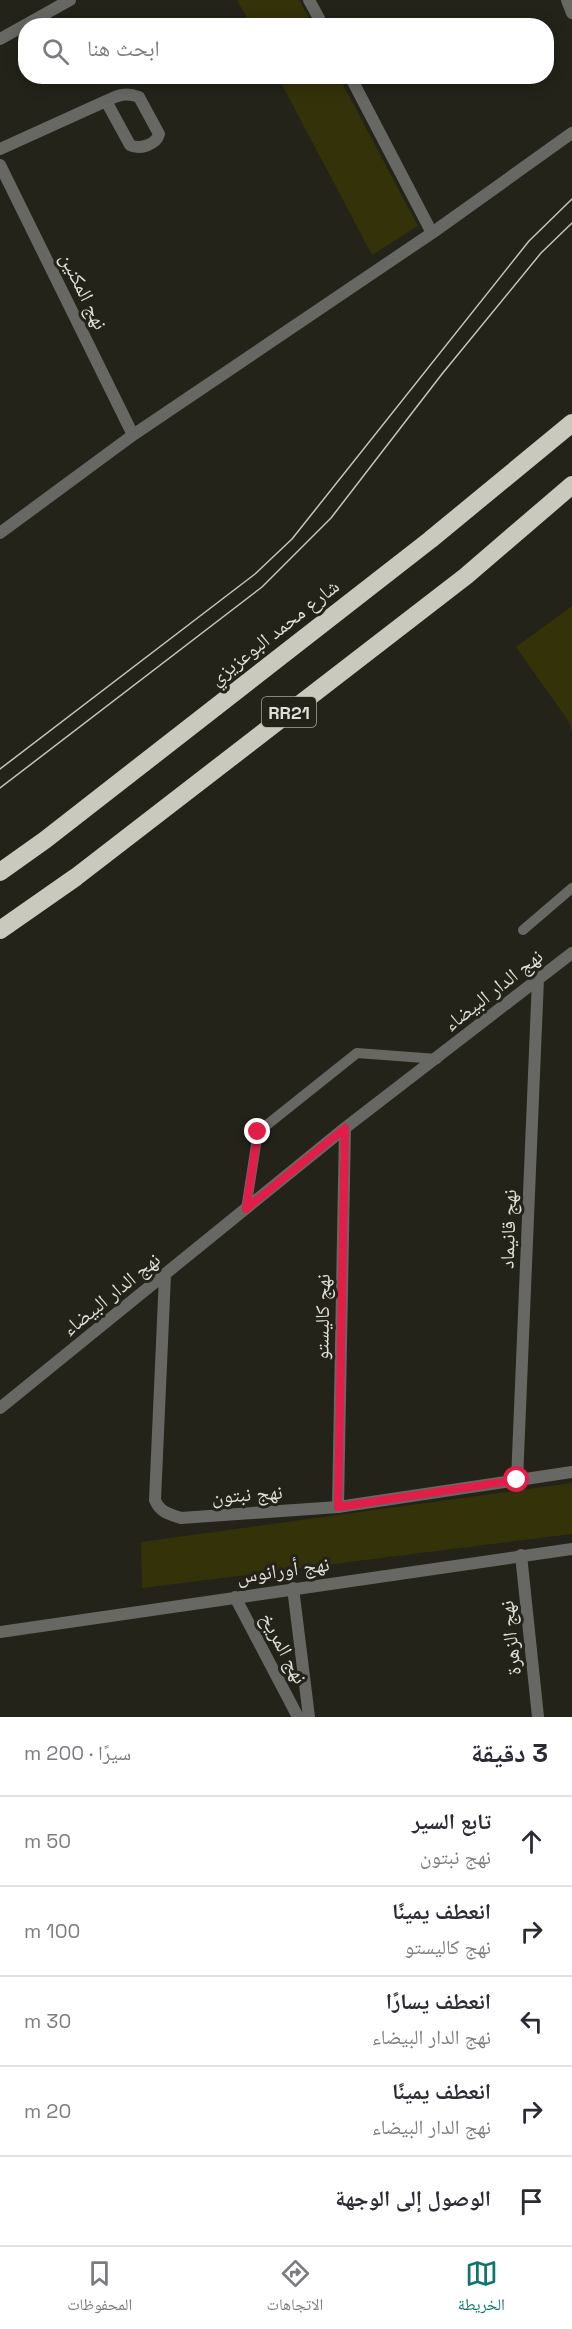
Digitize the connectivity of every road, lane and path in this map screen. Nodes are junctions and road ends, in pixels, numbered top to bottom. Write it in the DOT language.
graph roads {
  1 [pos="70,0"];
  2 [pos="309,0"];
  3 [pos="567,0"];
  4 [pos="572,13"];
  5 [pos="38,18"];
  6 [pos="319,18"];
  7 [pos="18,29"];
  8 [pos="0,39"];
  9 [pos="354,84"];
  10 [pos="106,100"];
  11 [pos="572,133"];
  12 [pos="0,149"];
  13 [pos="0,165"];
  14 [pos="432,233"];
  15 [pos="572,423"];
  16 [pos="134,435"];
  17 [pos="572,485"];
  18 [pos="0,533"];
  19 [pos="0,872"];
  20 [pos="572,888"];
  21 [pos="0,930"];
  22 [pos="523,930"];
  23 [pos="572,953"];
  24 [pos="538,979"];
  25 [pos="437,1059"];
  26 [pos="345,1128"];
  27 [pos="246,1209"];
  28 [pos="165,1275"];
  29 [pos="0,1408"];
  30 [pos="572,1472"];
  31 [pos="517,1480"];
  32 [pos="338,1507"];
  33 [pos="572,1549"];
  34 [pos="521,1555"];
  35 [pos="292,1588"];
  36 [pos="235,1597"];
  37 [pos="0,1632"];
  38 [pos="298,1717"];
  39 [pos="309,1717"];
  40 [pos="538,1717"];
  1 -- 5 [label="street"];
  2 -- 6 [label="street"];
  3 -- 4 [label="street"];
  7 -- 8 [label="street"];
  9 -- 14 [label="street"];
  10 -- 10 [label="street"];
  10 -- 12 [label="street"];
  11 -- 14 [label="street"];
  13 -- 16 [label="street, نهج المكنين"];
  14 -- 16 [label="street"];
  15 -- 19 [label="highway, شارع محمد البوعزيزي / RR21"];
  16 -- 18 [label="street"];
  17 -- 21 [label="highway, RR21"];
  20 -- 22 [label="lane, نهج الدار البيضاء"];
  23 -- 24 [label="street, نهج الدار البيضاء"];
  24 -- 25 [label="street, نهج الدار البيضاء"];
  24 -- 31 [label="street, نهج قانيماد"];
  25 -- 26 [label="street, نهج الدار البيضاء"];
  25 -- 27 [label="lane, نهج الدار البيضاء"];
  26 -- 27 [label="street, نهج الدار البيضاء"];
  26 -- 32 [label="street, نهج كاليستو"];
  27 -- 28 [label="street, نهج الدار البيضاء"];
  28 -- 29 [label="street, نهج الدار البيضاء"];
  28 -- 32 [label="street, نهج نبتون"];
  30 -- 31 [label="street, نهج نبتون"];
  31 -- 32 [label="street, نهج نبتون"];
  33 -- 34 [label="street, نهج أورانوس"];
  34 -- 35 [label="street, نهج أورانوس"];
  34 -- 40 [label="street, نهج الزهرة"];
  35 -- 36 [label="street, نهج أورانوس"];
  35 -- 39 [label="street, نهج المريخ"];
  36 -- 37 [label="street, نهج أورانوس"];
  36 -- 38 [label="street, نهج المريخ"];
}
